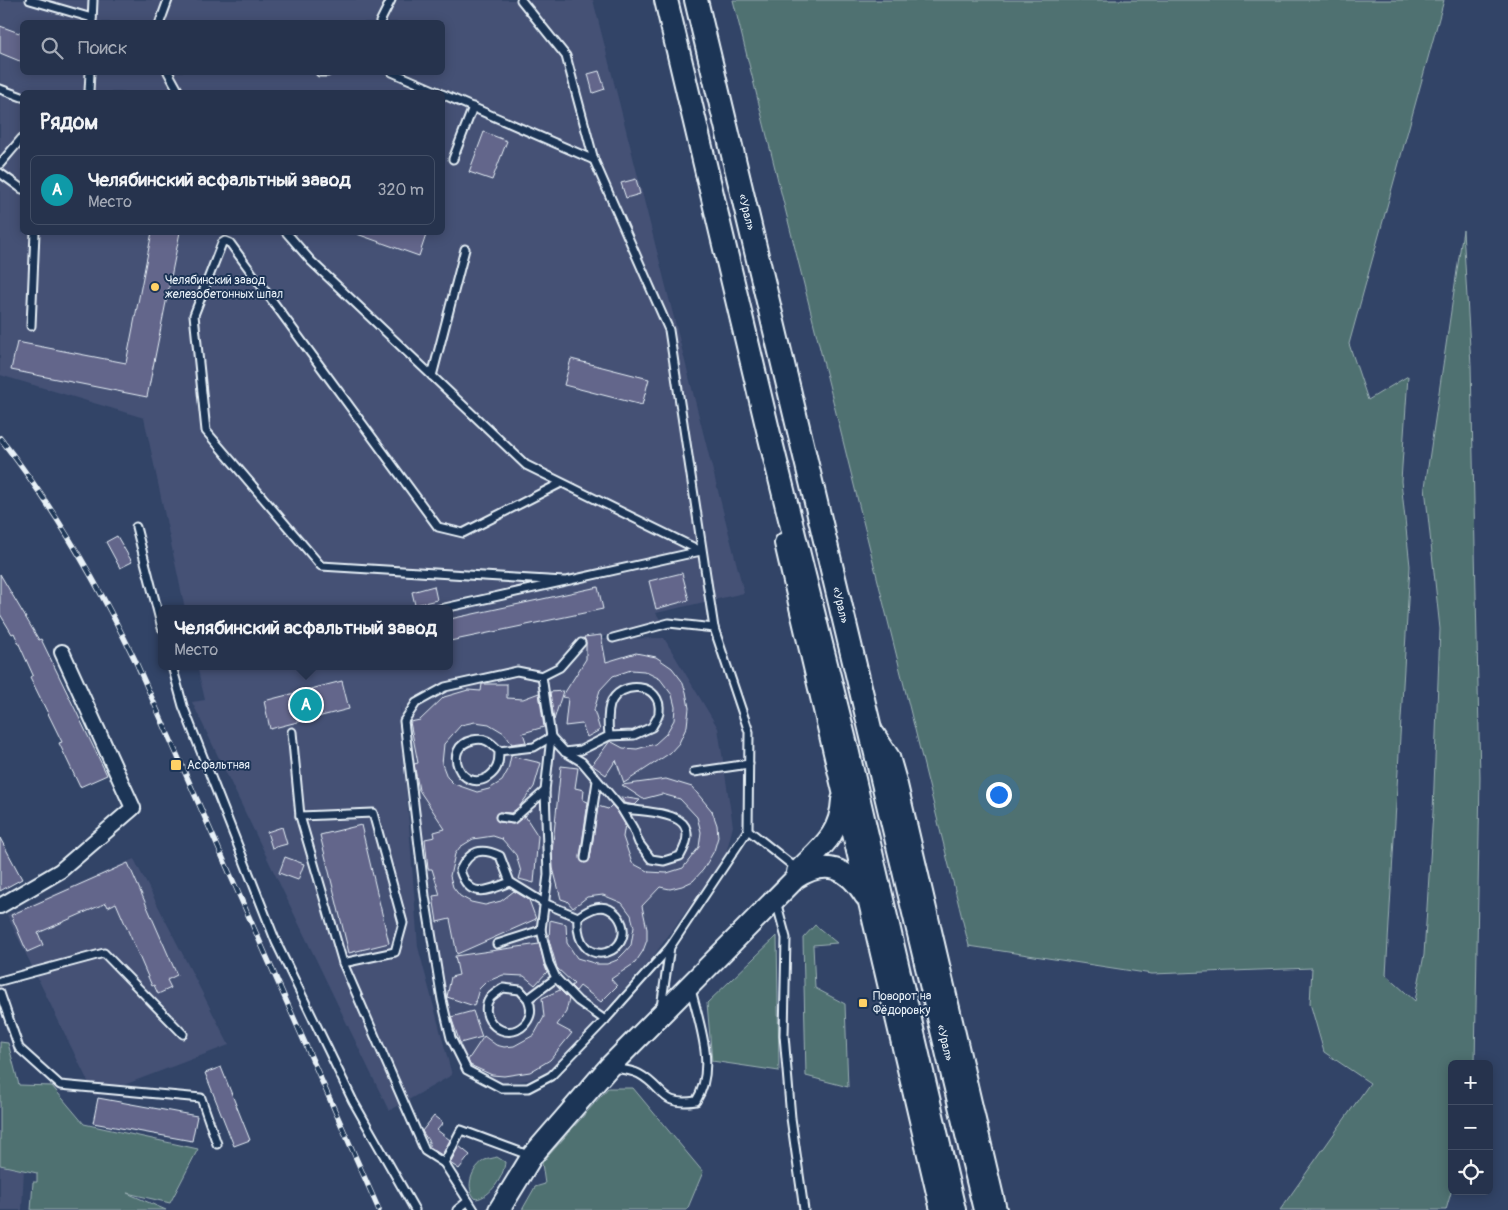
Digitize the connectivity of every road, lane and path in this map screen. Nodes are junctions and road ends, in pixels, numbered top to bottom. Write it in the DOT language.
graph roads {
  1 [pos="30,0"];
  2 [pos="93,0"];
  3 [pos="168,0"];
  4 [pos="391,0"];
  5 [pos="521,0"];
  6 [pos="666,0"];
  7 [pos="696,0"];
  8 [pos="92,20"];
  9 [pos="161,20"];
  10 [pos="381,20"];
  11 [pos="90,75"];
  12 [pos="170,75"];
  13 [pos="399,75"];
  14 [pos="0,89"];
  15 [pos="89,90"];
  16 [pos="178,90"];
  17 [pos="433,90"];
  18 [pos="445,95"];
  19 [pos="20,96"];
  20 [pos="473,107"];
  21 [pos="20,140"];
  22 [pos="453,159"];
  23 [pos="594,160"];
  24 [pos="0,164"];
  25 [pos="0,173"];
  26 [pos="20,188"];
  27 [pos="35,235"];
  28 [pos="289,235"];
  29 [pos="465,249"];
  30 [pos="31,326"];
  31 [pos="432,376"];
  32 [pos="768,430"];
  33 [pos="561,483"];
  34 [pos="136,527"];
  35 [pos="701,551"];
  36 [pos="564,581"];
  37 [pos="453,606"];
  38 [pos="158,612"];
  39 [pos="714,628"];
  40 [pos="613,638"];
  41 [pos="580,643"];
  42 [pos="62,652"];
  43 [pos="173,670"];
  44 [pos="542,676"];
  45 [pos="870,726"];
  46 [pos="292,732"];
  47 [pos="609,736"];
  48 [pos="551,737"];
  49 [pos="499,751"];
  50 [pos="565,752"];
  51 [pos="749,764"];
  52 [pos="838,769"];
  53 [pos="694,772"];
  54 [pos="597,781"];
  55 [pos="546,791"];
  56 [pos="621,808"];
  57 [pos="300,816"];
  58 [pos="500,817"];
  59 [pos="748,830"];
  60 [pos="585,858"];
  61 [pos="799,870"];
  62 [pos="510,882"];
  63 [pos="775,898"];
  64 [pos="868,901"];
  65 [pos="544,903"];
  66 [pos="0,906"];
  67 [pos="578,918"];
  68 [pos="541,930"];
  69 [pos="497,944"];
  70 [pos="670,947"];
  71 [pos="343,963"];
  72 [pos="556,978"];
  73 [pos="0,981"];
  74 [pos="690,983"];
  75 [pos="0,993"];
  76 [pos="528,999"];
  77 [pos="660,1015"];
  78 [pos="605,1020"];
  79 [pos="183,1034"];
  80 [pos="610,1067"];
  81 [pos="217,1144"];
  82 [pos="532,1156"];
  83 [pos="444,1163"];
  84 [pos="468,1201"];
  85 [pos="415,1210"];
  86 [pos="457,1210"];
  87 [pos="474,1210"];
  88 [pos="499,1210"];
  89 [pos="804,1210"];
  90 [pos="941,1210"];
  91 [pos="954,1210"];
  92 [pos="985,1210"];
  93 [pos="996,1210"];
  1 -- 8 [label="lane"];
  2 -- 8 [label="lane"];
  3 -- 9 [label="lane"];
  4 -- 10 [label="lane"];
  5 -- 23 [label="lane"];
  6 -- 32 [label="main road"];
  7 -- 45 [label="main road, «Урал»"];
  11 -- 15 [label="lane"];
  12 -- 16 [label="lane"];
  13 -- 17 [label="lane"];
  14 -- 19 [label="lane"];
  18 -- 20 [label="lane"];
  20 -- 22 [label="lane"];
  20 -- 23 [label="lane"];
  21 -- 24 [label="lane"];
  23 -- 35 [label="lane"];
  25 -- 26 [label="lane"];
  27 -- 30 [label="lane"];
  28 -- 31 [label="lane"];
  29 -- 31 [label="lane"];
  31 -- 33 [label="lane"];
  32 -- 52 [label="street"];
  32 -- 91 [label="main road"];
  33 -- 35 [label="lane"];
  33 -- 36 [label="lane"];
  34 -- 38 [label="lane"];
  35 -- 36 [label="lane"];
  35 -- 39 [label="lane"];
  36 -- 37 [label="lane"];
  39 -- 40 [label="lane"];
  39 -- 51 [label="lane"];
  41 -- 44 [label="lane"];
  42 -- 66 [label="street"];
  43 -- 85 [label="lane"];
  44 -- 48 [label="lane"];
  44 -- 78 [label="lane"];
  45 -- 92 [label="main road, «Урал»"];
  45 -- 93 [label="street"];
  46 -- 57 [label="lane"];
  47 -- 47 [label="lane"];
  47 -- 50 [label="lane"];
  48 -- 49 [label="lane"];
  48 -- 50 [label="lane"];
  48 -- 55 [label="lane"];
  49 -- 49 [label="lane"];
  50 -- 54 [label="lane"];
  51 -- 53 [label="lane"];
  51 -- 59 [label="lane"];
  52 -- 61 [label="street"];
  52 -- 64 [label="street"];
  54 -- 56 [label="lane"];
  54 -- 60 [label="lane"];
  55 -- 58 [label="lane"];
  55 -- 65 [label="lane"];
  56 -- 56 [label="lane"];
  57 -- 71 [label="lane"];
  57 -- 71 [label="lane"];
  59 -- 61 [label="lane"];
  59 -- 70 [label="lane"];
  61 -- 63 [label="street"];
  62 -- 62 [label="lane"];
  62 -- 65 [label="lane"];
  63 -- 64 [label="street"];
  63 -- 74 [label="street"];
  63 -- 89 [label="lane"];
  64 -- 90 [label="street"];
  65 -- 67 [label="lane"];
  65 -- 68 [label="lane"];
  67 -- 67 [label="lane"];
  68 -- 69 [label="lane"];
  68 -- 72 [label="lane"];
  70 -- 77 [label="lane"];
  70 -- 78 [label="lane"];
  71 -- 83 [label="lane"];
  72 -- 76 [label="lane"];
  72 -- 78 [label="lane"];
  73 -- 79 [label="lane"];
  74 -- 77 [label="street"];
  74 -- 80 [label="lane"];
  75 -- 81 [label="lane"];
  76 -- 76 [label="lane"];
  77 -- 80 [label="street"];
  80 -- 82 [label="street"];
  82 -- 83 [label="lane"];
  82 -- 88 [label="street"];
  83 -- 84 [label="lane"];
  84 -- 86 [label="lane"];
  84 -- 87 [label="lane"];
}
